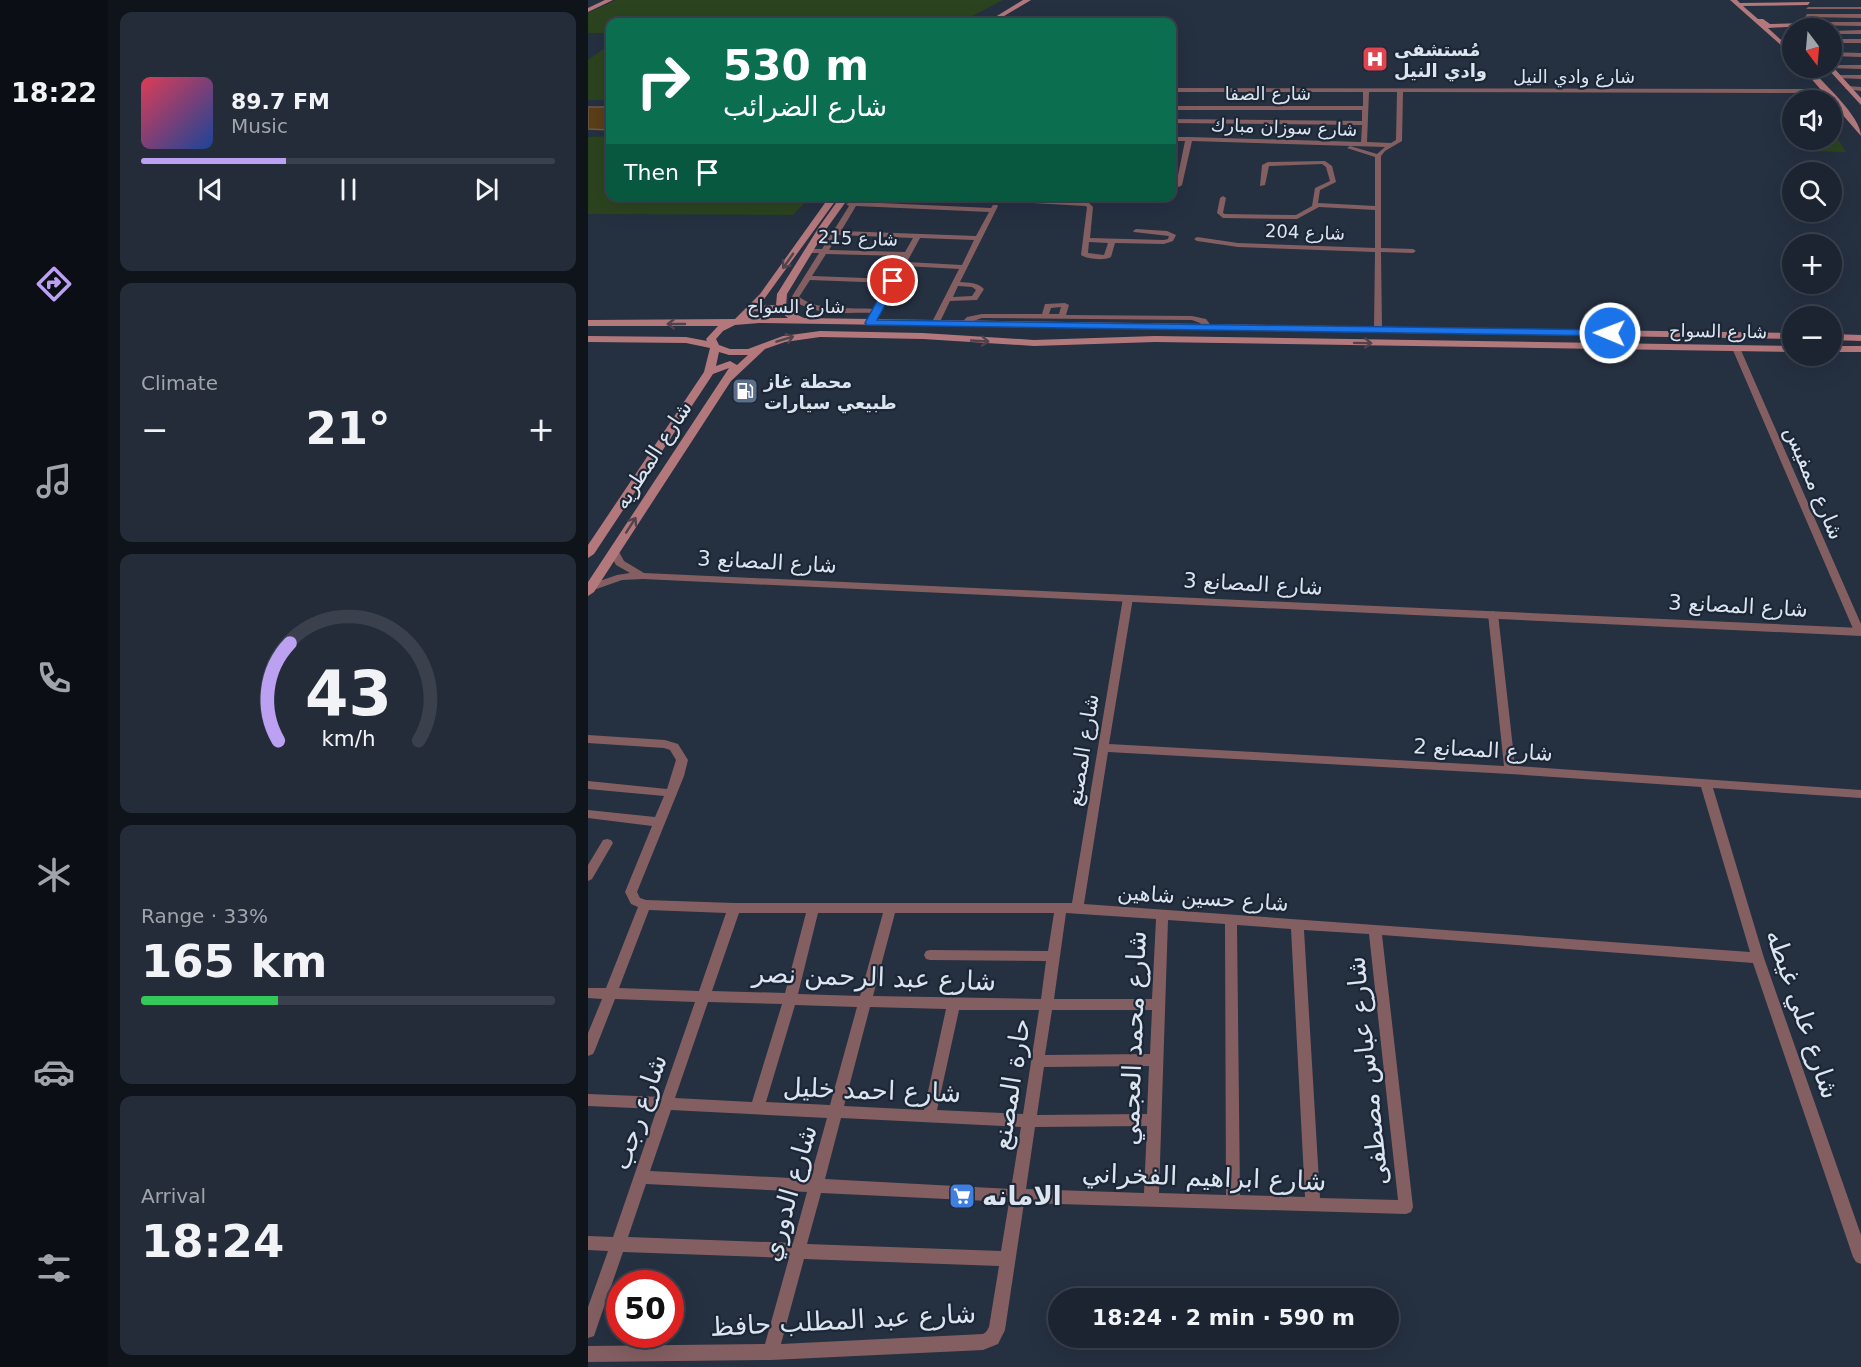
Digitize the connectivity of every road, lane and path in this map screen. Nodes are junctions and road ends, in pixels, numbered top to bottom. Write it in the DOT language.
graph roads {
  1 [pos="602,0"];
  2 [pos="610,0"];
  3 [pos="1018,0"];
  4 [pos="1028,0"];
  5 [pos="1781,0"];
  6 [pos="1738,2"];
  7 [pos="588,8"];
  8 [pos="1861,8"];
  9 [pos="1807,14"];
  10 [pos="1861,16"];
  11 [pos="988,18"];
  12 [pos="997,18"];
  13 [pos="1861,24"];
  14 [pos="1766,26"];
  15 [pos="1861,32"];
  16 [pos="1842,33"];
  17 [pos="1781,41"];
  18 [pos="1848,41"];
  19 [pos="1861,41"];
  20 [pos="1842,43"];
  21 [pos="1855,49"];
  22 [pos="1842,50"];
  23 [pos="1861,55"];
  24 [pos="1842,67"];
  25 [pos="1861,68"];
  26 [pos="1842,77"];
  27 [pos="1861,77"];
  28 [pos="1815,78"];
  29 [pos="1841,78"];
  30 [pos="1848,88"];
  31 [pos="1861,88"];
  32 [pos="1176,90"];
  33 [pos="1256,90"];
  34 [pos="1366,90"];
  35 [pos="1400,90"];
  36 [pos="1826,90"];
  37 [pos="1782,91"];
  38 [pos="1860,100"];
  39 [pos="1176,108"];
  40 [pos="1204,108"];
  41 [pos="1239,108"];
  42 [pos="1254,108"];
  43 [pos="1293,108"];
  44 [pos="1365,108"];
  45 [pos="1842,109"];
  46 [pos="1176,121"];
  47 [pos="1200,121"];
  48 [pos="1238,122"];
  49 [pos="1246,122"];
  50 [pos="1293,122"];
  51 [pos="1365,123"];
  52 [pos="1861,134"];
  53 [pos="1176,139"];
  54 [pos="1189,139"];
  55 [pos="1244,141"];
  56 [pos="1332,143"];
  57 [pos="1364,144"];
  58 [pos="1395,145"];
  59 [pos="1378,156"];
  60 [pos="1179,185"];
  61 [pos="1262,185"];
  62 [pos="1223,198"];
  63 [pos="838,201"];
  64 [pos="839,201"];
  65 [pos="846,201"];
  66 [pos="856,201"];
  67 [pos="998,201"];
  68 [pos="1050,201"];
  69 [pos="854,204"];
  70 [pos="1317,206"];
  71 [pos="1377,208"];
  72 [pos="993,210"];
  73 [pos="1136,231"];
  74 [pos="820,232"];
  75 [pos="836,232"];
  76 [pos="918,235"];
  77 [pos="979,237"];
  78 [pos="1197,239"];
  79 [pos="1085,240"];
  80 [pos="1112,241"];
  81 [pos="1377,250"];
  82 [pos="808,251"];
  83 [pos="1413,251"];
  84 [pos="823,252"];
  85 [pos="908,255"];
  86 [pos="902,264"];
  87 [pos="964,267"];
  88 [pos="806,278"];
  89 [pos="893,281"];
  90 [pos="955,284"];
  91 [pos="948,299"];
  92 [pos="781,307"];
  93 [pos="753,308"];
  94 [pos="877,311"];
  95 [pos="1045,316"];
  96 [pos="1062,317"];
  97 [pos="736,322"];
  98 [pos="805,322"];
  99 [pos="870,323"];
  100 [pos="588,324"];
  101 [pos="698,324"];
  102 [pos="935,324"];
  103 [pos="964,324"];
  104 [pos="1020,325"];
  105 [pos="1081,326"];
  106 [pos="1208,327"];
  107 [pos="1378,329"];
  108 [pos="1706,335"];
  109 [pos="1771,336"];
  110 [pos="1782,336"];
  111 [pos="1842,337"];
  112 [pos="1861,338"];
  113 [pos="588,339"];
  114 [pos="686,340"];
  115 [pos="1095,342"];
  116 [pos="1034,343"];
  117 [pos="714,346"];
  118 [pos="1782,346"];
  119 [pos="1736,348"];
  120 [pos="761,349"];
  121 [pos="1782,349"];
  122 [pos="1842,349"];
  123 [pos="1861,349"];
  124 [pos="709,372"];
  125 [pos="730,376"];
  126 [pos="614,552"];
  127 [pos="588,554"];
  128 [pos="643,576"];
  129 [pos="589,590"];
  130 [pos="1128,598"];
  131 [pos="1493,614"];
  132 [pos="1860,632"];
  133 [pos="588,739"];
  134 [pos="1103,748"];
  135 [pos="1510,770"];
  136 [pos="1706,784"];
  137 [pos="588,785"];
  138 [pos="671,793"];
  139 [pos="1861,794"];
  140 [pos="588,814"];
  141 [pos="659,822"];
  142 [pos="607,843"];
  143 [pos="593,858"];
  144 [pos="588,876"];
  145 [pos="645,905"];
  146 [pos="1062,907"];
  147 [pos="734,908"];
  148 [pos="813,908"];
  149 [pos="1077,908"];
  150 [pos="890,909"];
  151 [pos="1162,914"];
  152 [pos="1231,919"];
  153 [pos="1297,924"];
  154 [pos="1375,929"];
  155 [pos="930,955"];
  156 [pos="1054,956"];
  157 [pos="1758,958"];
  158 [pos="588,993"];
  159 [pos="611,994"];
  160 [pos="705,997"];
  161 [pos="790,999"];
  162 [pos="866,1001"];
  163 [pos="954,1004"];
  164 [pos="1047,1005"];
  165 [pos="1158,1005"];
  166 [pos="588,1050"];
  167 [pos="1039,1060"];
  168 [pos="1156,1060"];
  169 [pos="588,1100"];
  170 [pos="668,1104"];
  171 [pos="757,1109"];
  172 [pos="837,1113"];
  173 [pos="929,1117"];
  174 [pos="1154,1120"];
  175 [pos="1029,1121"];
  176 [pos="642,1177"];
  177 [pos="816,1185"];
  178 [pos="1018,1196"];
  179 [pos="1151,1199"];
  180 [pos="1233,1202"];
  181 [pos="1313,1204"];
  182 [pos="1406,1207"];
  183 [pos="588,1243"];
  184 [pos="618,1244"];
  185 [pos="798,1251"];
  186 [pos="1861,1257"];
  187 [pos="1009,1259"];
  188 [pos="588,1330"];
  189 [pos="992,1338"];
  190 [pos="771,1352"];
  191 [pos="588,1354"];
  1 -- 7 [label="main road"];
  2 -- 7 [label="main road"];
  3 -- 11 [label="main road"];
  4 -- 12 [label="main road"];
  5 -- 6 [label="main road"];
  6 -- 9 [label="main road"];
  6 -- 14 [label="main road"];
  8 -- 9 [label="street"];
  9 -- 10 [label="street"];
  9 -- 13 [label="street"];
  9 -- 14 [label="main road"];
  14 -- 17 [label="main road"];
  15 -- 16 [label="street"];
  18 -- 19 [label="street"];
  18 -- 20 [label="street"];
  18 -- 21 [label="street"];
  22 -- 23 [label="street"];
  24 -- 25 [label="street"];
  26 -- 27 [label="street"];
  28 -- 36 [label="main road"];
  29 -- 30 [label="main road"];
  30 -- 31 [label="street"];
  30 -- 38 [label="main road"];
  32 -- 33 [label="street, شارع وادي النيل"];
  33 -- 34 [label="street, شارع وادي النيل"];
  33 -- 42 [label="street"];
  34 -- 35 [label="street, شارع وادي النيل"];
  34 -- 44 [label="street"];
  35 -- 37 [label="street, شارع وادي النيل"];
  35 -- 58 [label="street"];
  39 -- 40 [label="street, شارع الصفا"];
  40 -- 41 [label="street, شارع الصفا"];
  40 -- 47 [label="street"];
  41 -- 42 [label="street, شارع الصفا"];
  41 -- 48 [label="street"];
  42 -- 43 [label="street, شارع الصفا"];
  43 -- 44 [label="street, شارع الصفا"];
  43 -- 50 [label="street"];
  44 -- 51 [label="street"];
  45 -- 52 [label="main road"];
  46 -- 47 [label="street"];
  47 -- 48 [label="street"];
  48 -- 49 [label="street"];
  49 -- 50 [label="street"];
  49 -- 55 [label="street"];
  50 -- 51 [label="street"];
  51 -- 57 [label="street"];
  53 -- 54 [label="street, شارع سوزان مبارك"];
  54 -- 55 [label="street, شارع سوزان مبارك"];
  54 -- 60 [label="street"];
  55 -- 56 [label="street, شارع سوزان مبارك"];
  56 -- 57 [label="street, شارع سوزان مبارك"];
  56 -- 59 [label="street"];
  57 -- 58 [label="street, شارع سوزان مبارك"];
  58 -- 59 [label="street"];
  59 -- 71 [label="street"];
  61 -- 70 [label="street"];
  62 -- 70 [label="street"];
  63 -- 93 [label="main road, one-way"];
  64 -- 74 [label="main road"];
  65 -- 69 [label="street"];
  66 -- 69 [label="street"];
  67 -- 72 [label="street"];
  68 -- 79 [label="street"];
  69 -- 72 [label="street"];
  69 -- 75 [label="street"];
  70 -- 71 [label="street"];
  71 -- 81 [label="street"];
  72 -- 77 [label="street"];
  73 -- 80 [label="street"];
  74 -- 75 [label="street"];
  74 -- 82 [label="main road"];
  75 -- 76 [label="street"];
  75 -- 84 [label="street"];
  76 -- 77 [label="street"];
  76 -- 85 [label="street"];
  77 -- 87 [label="street"];
  78 -- 81 [label="street, شارع 204"];
  79 -- 80 [label="street"];
  79 -- 80 [label="street"];
  81 -- 83 [label="street, شارع 204"];
  81 -- 107 [label="street"];
  82 -- 84 [label="street, شارع 215"];
  82 -- 92 [label="main road"];
  84 -- 85 [label="street, شارع 215"];
  84 -- 88 [label="street"];
  85 -- 86 [label="street"];
  86 -- 87 [label="street"];
  86 -- 89 [label="street"];
  87 -- 90 [label="street"];
  88 -- 89 [label="street"];
  88 -- 94 [label="street"];
  89 -- 94 [label="street"];
  90 -- 91 [label="street"];
  90 -- 91 [label="street"];
  91 -- 102 [label="street"];
  92 -- 93 [label="main road"];
  92 -- 98 [label="main road"];
  93 -- 97 [label="main road"];
  94 -- 99 [label="street"];
  95 -- 96 [label="street"];
  95 -- 96 [label="street"];
  95 -- 103 [label="street"];
  96 -- 106 [label="street"];
  97 -- 98 [label="main road, شارع السواح"];
  97 -- 101 [label="main road, شارع السواح"];
  97 -- 117 [label="main road, شارع السواح"];
  98 -- 99 [label="main road, شارع السواح"];
  99 -- 102 [label="main road, شارع السواح"];
  101 -- 100 [label="main road, شارع السواح, one-way"];
  101 -- 114 [label="main road"];
  102 -- 103 [label="main road, شارع السواح"];
  103 -- 104 [label="main road, شارع السواح"];
  104 -- 105 [label="main road, شارع السواح"];
  104 -- 116 [label="main road"];
  105 -- 106 [label="main road, شارع السواح"];
  105 -- 115 [label="main road"];
  106 -- 107 [label="main road, شارع السواح"];
  107 -- 108 [label="main road, شارع السواح"];
  108 -- 109 [label="main road, شارع السواح"];
  108 -- 119 [label="main road"];
  109 -- 110 [label="main road, شارع السواح"];
  109 -- 118 [label="main road"];
  111 -- 112 [label="main road"];
  113 -- 114 [label="main road, شارع السواح"];
  114 -- 117 [label="main road, شارع السواح"];
  115 -- 116 [label="main road, شارع السواح"];
  115 -- 119 [label="main road, شارع السواح, one-way"];
  120 -- 116 [label="main road, شارع السواح, one-way"];
  117 -- 120 [label="main road, شارع السواح"];
  117 -- 124 [label="main road, شارع المطريه"];
  119 -- 121 [label="main road, شارع السواح"];
  119 -- 132 [label="street, شارع ممفيس"];
  120 -- 125 [label="main road, شارع المطريه"];
  122 -- 123 [label="main road"];
  124 -- 125 [label="main road"];
  124 -- 127 [label="main road, شارع المطريه"];
  126 -- 125 [label="main road, شارع المطريه, one-way"];
  126 -- 128 [label="street"];
  126 -- 129 [label="main road, شارع المطريه"];
  128 -- 129 [label="street, شارع المصانع 3"];
  128 -- 130 [label="street, شارع المصانع 3"];
  130 -- 131 [label="street, شارع المصانع 3"];
  130 -- 134 [label="street, شارع المصنع"];
  131 -- 132 [label="street, شارع المصانع 3"];
  131 -- 135 [label="street"];
  133 -- 138 [label="street"];
  134 -- 135 [label="street, شارع المصانع 2"];
  134 -- 149 [label="street, شارع المصنع"];
  135 -- 136 [label="street, شارع المصانع 2"];
  136 -- 139 [label="street, شارع المصانع 2"];
  136 -- 157 [label="street, شارع علي غيطه"];
  137 -- 138 [label="street"];
  138 -- 141 [label="street"];
  140 -- 141 [label="street"];
  141 -- 145 [label="street"];
  142 -- 143 [label="street"];
  143 -- 144 [label="street"];
  145 -- 147 [label="street, شارع حسين شاهين"];
  145 -- 159 [label="street"];
  146 -- 149 [label="street, شارع حسين شاهين"];
  146 -- 150 [label="street, شارع حسين شاهين"];
  146 -- 156 [label="street, حارة المصنع"];
  147 -- 148 [label="street, شارع حسين شاهين"];
  147 -- 160 [label="street, شارع رجب"];
  148 -- 150 [label="street, شارع حسين شاهين"];
  148 -- 161 [label="street"];
  149 -- 151 [label="street, شارع حسين شاهين"];
  150 -- 162 [label="street, شارع الدوري"];
  151 -- 152 [label="street, شارع حسين شاهين"];
  151 -- 165 [label="street, شارع محمد العجمي"];
  152 -- 153 [label="street, شارع حسين شاهين"];
  152 -- 180 [label="street"];
  153 -- 154 [label="street, شارع حسين شاهين"];
  153 -- 181 [label="street"];
  154 -- 157 [label="street, شارع حسين شاهين"];
  154 -- 182 [label="street, شارع عباس مصطفى"];
  155 -- 156 [label="street"];
  156 -- 164 [label="street, حارة المصنع"];
  157 -- 186 [label="street, شارع علي غيطه"];
  158 -- 159 [label="street, شارع عبد الرحمن نصر"];
  159 -- 160 [label="street, شارع عبد الرحمن نصر"];
  159 -- 166 [label="street"];
  160 -- 161 [label="street, شارع عبد الرحمن نصر"];
  160 -- 170 [label="street, شارع رجب"];
  161 -- 162 [label="street, شارع عبد الرحمن نصر"];
  161 -- 171 [label="street"];
  162 -- 163 [label="street, شارع عبد الرحمن نصر"];
  162 -- 172 [label="street, شارع الدوري"];
  163 -- 164 [label="street, شارع عبد الرحمن نصر"];
  163 -- 173 [label="street"];
  164 -- 165 [label="street, شارع عبد الرحمن نصر"];
  164 -- 167 [label="street, حارة المصنع"];
  165 -- 168 [label="street, شارع محمد العجمي"];
  167 -- 168 [label="street"];
  167 -- 175 [label="street, حارة المصنع"];
  168 -- 174 [label="street, شارع محمد العجمي"];
  169 -- 170 [label="street, شارع احمد خليل"];
  170 -- 171 [label="street, شارع احمد خليل"];
  170 -- 176 [label="street, شارع رجب"];
  171 -- 172 [label="street, شارع احمد خليل"];
  172 -- 173 [label="street, شارع احمد خليل"];
  172 -- 177 [label="street, شارع الدوري"];
  173 -- 175 [label="street, شارع احمد خليل"];
  174 -- 175 [label="street, شارع احمد خليل"];
  174 -- 179 [label="street, شارع محمد العجمي"];
  175 -- 178 [label="street, حارة المصنع"];
  176 -- 177 [label="street, شارع ابراهيم الفخراني"];
  176 -- 184 [label="street, شارع رجب"];
  177 -- 178 [label="street, شارع ابراهيم الفخراني"];
  177 -- 185 [label="street, شارع الدوري"];
  178 -- 179 [label="street, شارع ابراهيم الفخراني"];
  178 -- 187 [label="street, حارة المصنع"];
  179 -- 180 [label="street, شارع ابراهيم الفخراني"];
  180 -- 181 [label="street, شارع ابراهيم الفخراني"];
  181 -- 182 [label="street, شارع ابراهيم الفخراني"];
  183 -- 184 [label="street"];
  184 -- 185 [label="street"];
  184 -- 188 [label="street, شارع رجب"];
  185 -- 187 [label="street"];
  185 -- 190 [label="street, شارع الدوري"];
  187 -- 189 [label="street, حارة المصنع"];
  189 -- 190 [label="street, شارع عبد المطلب حافظ"];
  190 -- 191 [label="street, شارع عبد المطلب حافظ"];
}
